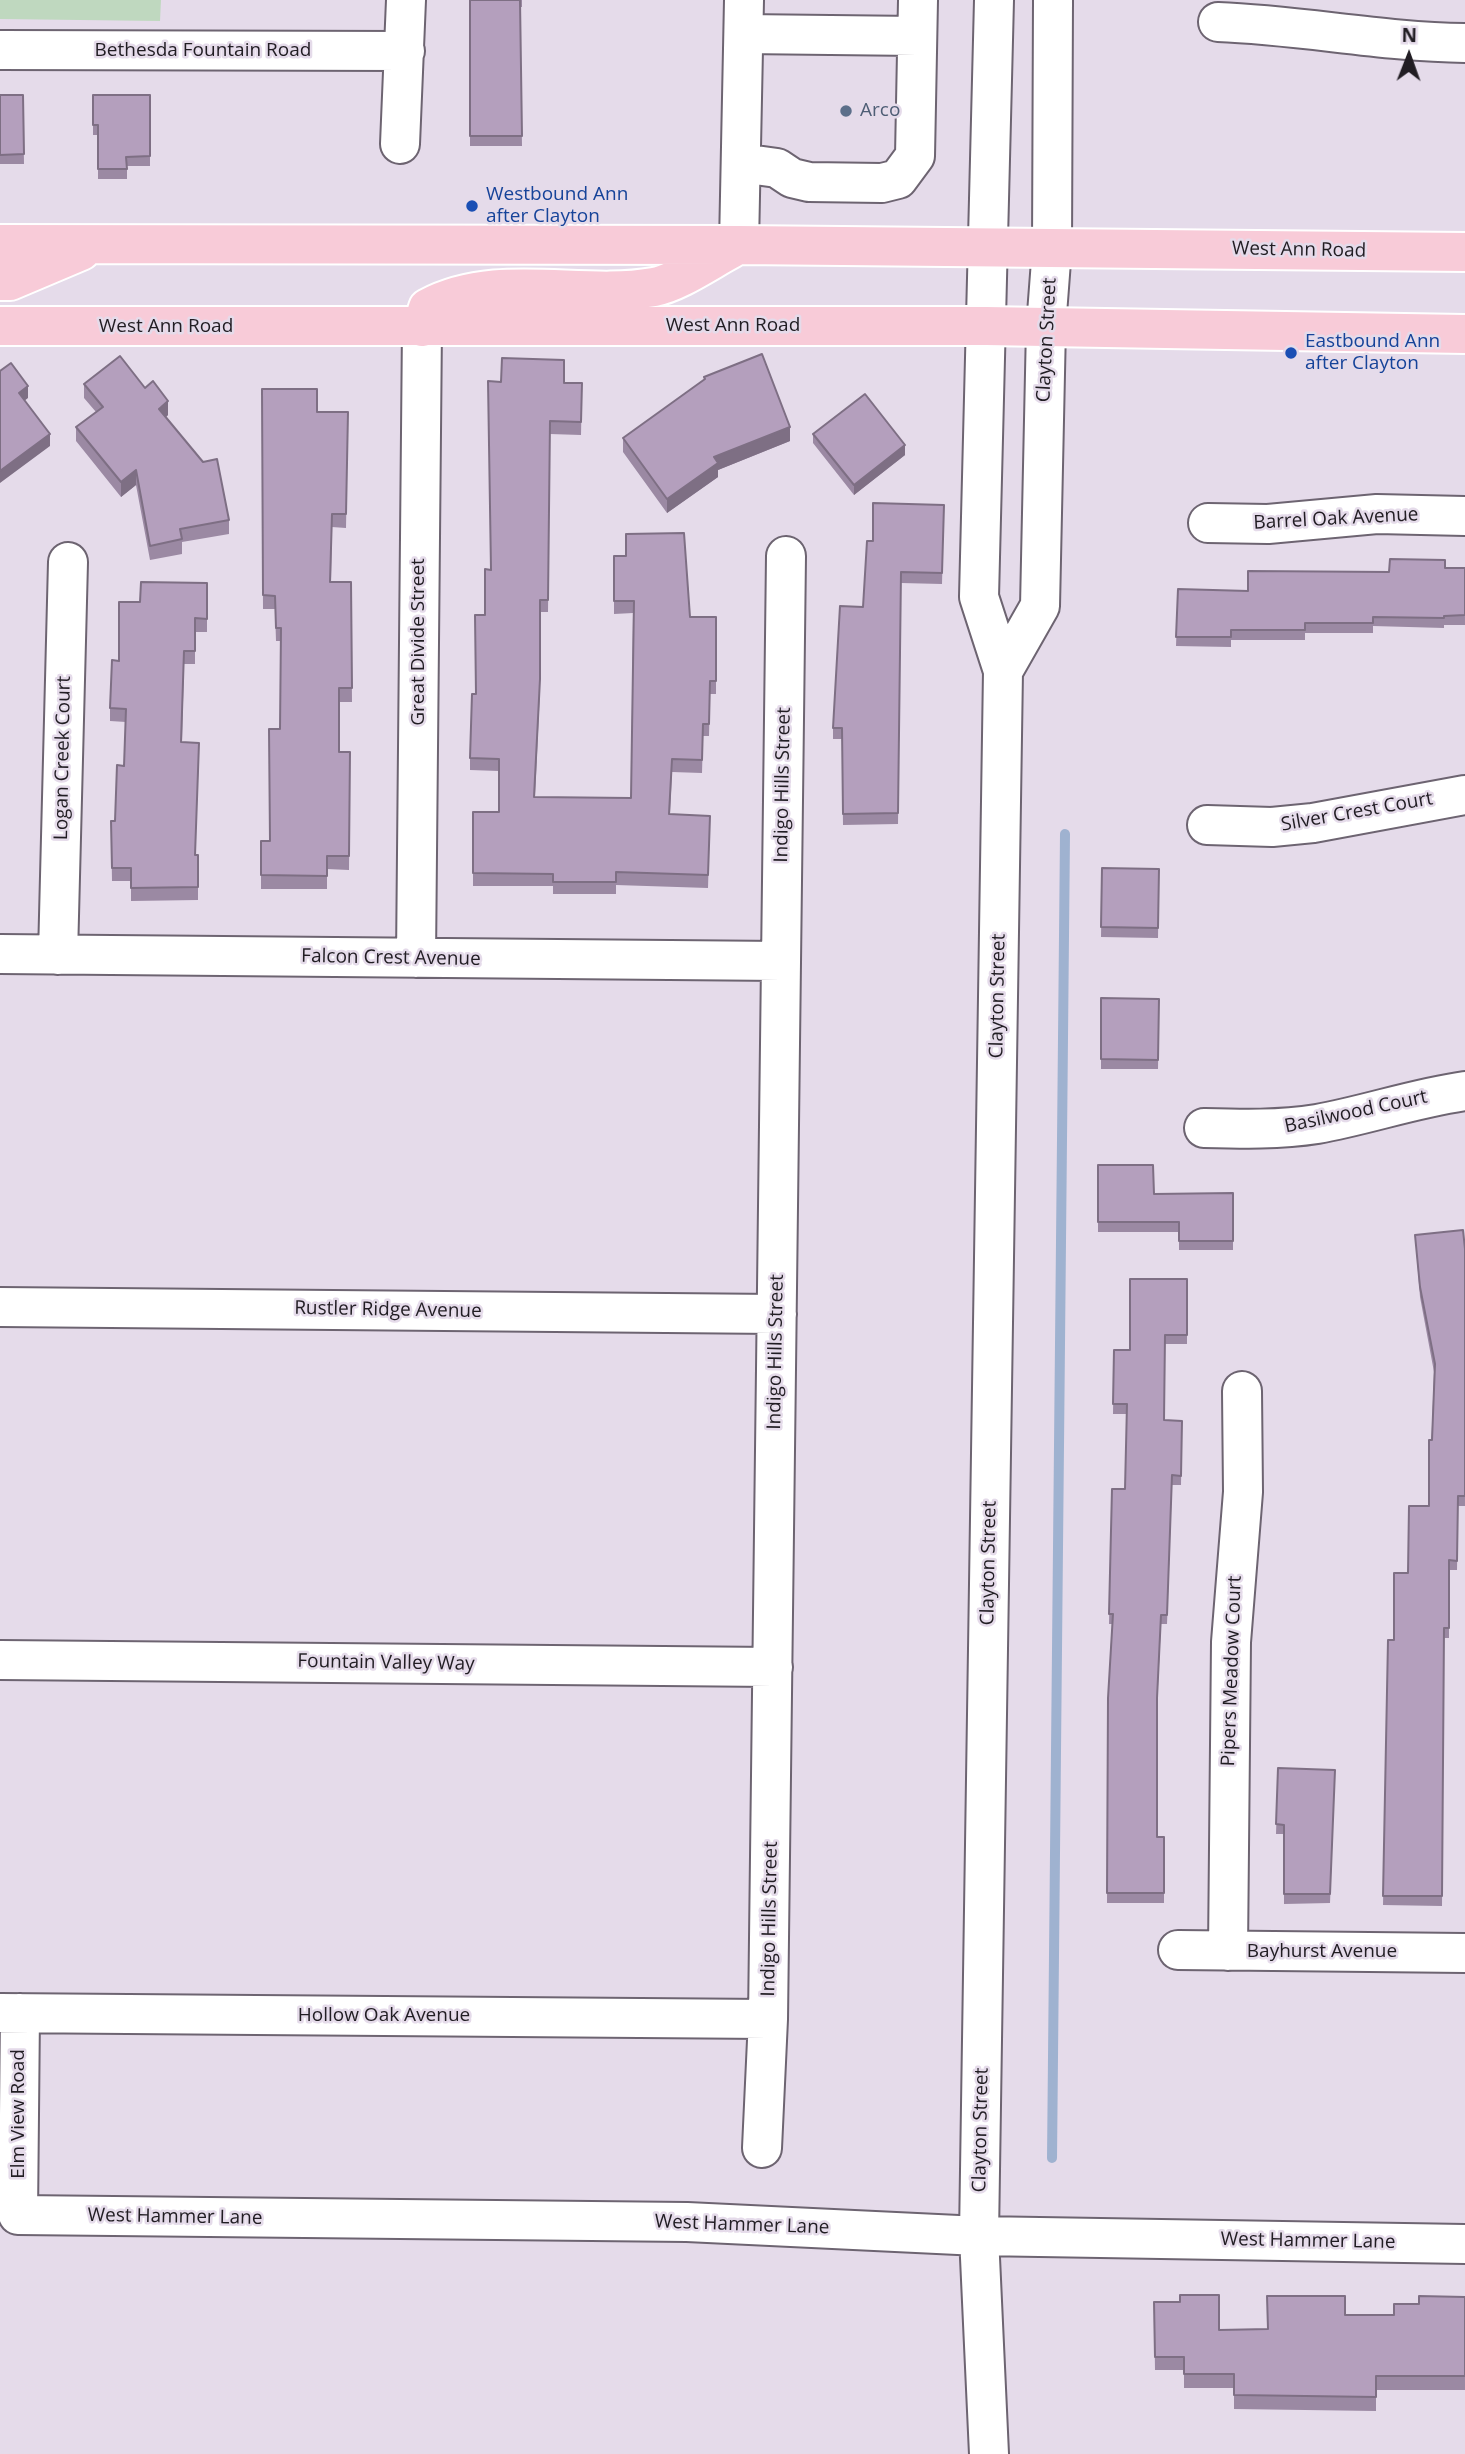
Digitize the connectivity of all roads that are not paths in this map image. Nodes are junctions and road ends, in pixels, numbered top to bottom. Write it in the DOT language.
graph roads {
  1 [pos="406,0"];
  2 [pos="994,0"];
  3 [pos="1053,0"];
  4 [pos="744,17"];
  5 [pos="918,18"];
  6 [pos="1218,23"];
  7 [pos="1465,43"];
  8 [pos="0,50"];
  9 [pos="405,51"];
  10 [pos="400,144"];
  11 [pos="741,163"];
  12 [pos="0,244"];
  13 [pos="96,244"];
  14 [pos="739,245"];
  15 [pos="990,247"];
  16 [pos="1052,248"];
  17 [pos="1465,252"];
  18 [pos="0,281"];
  19 [pos="0,326"];
  20 [pos="986,326"];
  21 [pos="422,327"];
  22 [pos="1046,327"];
  23 [pos="1465,334"];
  24 [pos="1465,516"];
  25 [pos="1208,523"];
  26 [pos="786,556"];
  27 [pos="68,562"];
  28 [pos="1003,671"];
  29 [pos="1465,795"];
  30 [pos="1207,825"];
  31 [pos="0,954"];
  32 [pos="58,955"];
  33 [pos="416,958"];
  34 [pos="781,961"];
  35 [pos="1465,1091"];
  36 [pos="1204,1128"];
  37 [pos="0,1307"];
  38 [pos="777,1314"];
  39 [pos="1242,1391"];
  40 [pos="0,1660"];
  41 [pos="773,1667"];
  42 [pos="1178,1951"];
  43 [pos="1228,1951"];
  44 [pos="1465,1953"];
  45 [pos="10,2013"];
  46 [pos="768,2020"];
  47 [pos="762,2148"];
  48 [pos="18,2215"];
  49 [pos="979,2236"];
  50 [pos="1465,2244"];
  51 [pos="989,2454"];
  1 -- 9 [label="street"];
  2 -- 15 [label="street, Clayton Street"];
  3 -- 16 [label="street, Clayton Street"];
  4 -- 5 [label="street"];
  4 -- 11 [label="street"];
  5 -- 11 [label="street"];
  6 -- 7 [label="street"];
  8 -- 9 [label="street, Bethesda Fountain Road"];
  9 -- 10 [label="street"];
  11 -- 14 [label="street"];
  12 -- 13 [label="main road, West Ann Road"];
  13 -- 14 [label="main road, West Ann Road"];
  13 -- 18 [label="main road"];
  14 -- 15 [label="main road, West Ann Road"];
  14 -- 21 [label="main road"];
  15 -- 16 [label="main road, West Ann Road"];
  15 -- 20 [label="street, Clayton Street"];
  16 -- 17 [label="main road, West Ann Road"];
  16 -- 22 [label="street, Clayton Street"];
  19 -- 21 [label="main road, West Ann Road"];
  20 -- 21 [label="main road, West Ann Road"];
  20 -- 22 [label="main road, West Ann Road"];
  20 -- 28 [label="street, Clayton Street"];
  21 -- 33 [label="street, Great Divide Street"];
  22 -- 23 [label="main road, West Ann Road"];
  22 -- 28 [label="street, Clayton Street"];
  24 -- 25 [label="street, Barrel Oak Avenue"];
  26 -- 34 [label="street, Indigo Hills Street"];
  27 -- 32 [label="street, Logan Creek Court"];
  28 -- 49 [label="street, Clayton Street"];
  29 -- 30 [label="street, Silver Crest Court"];
  31 -- 32 [label="street, Falcon Crest Avenue"];
  32 -- 33 [label="street, Falcon Crest Avenue"];
  33 -- 34 [label="street, Falcon Crest Avenue"];
  34 -- 38 [label="street, Indigo Hills Street"];
  35 -- 36 [label="street, Basilwood Court"];
  37 -- 38 [label="street, Rustler Ridge Avenue"];
  38 -- 41 [label="street, Indigo Hills Street"];
  39 -- 43 [label="street, Pipers Meadow Court"];
  40 -- 41 [label="street, Fountain Valley Way"];
  41 -- 46 [label="street, Indigo Hills Street"];
  42 -- 43 [label="street, Bayhurst Avenue"];
  43 -- 44 [label="street, Bayhurst Avenue"];
  45 -- 46 [label="street, Hollow Oak Avenue"];
  45 -- 48 [label="street, Elm View Road"];
  46 -- 47 [label="street, Indigo Hills Street"];
  48 -- 49 [label="street, West Hammer Lane"];
  49 -- 50 [label="street, West Hammer Lane"];
  49 -- 51 [label="street, Clayton Street"];
}
